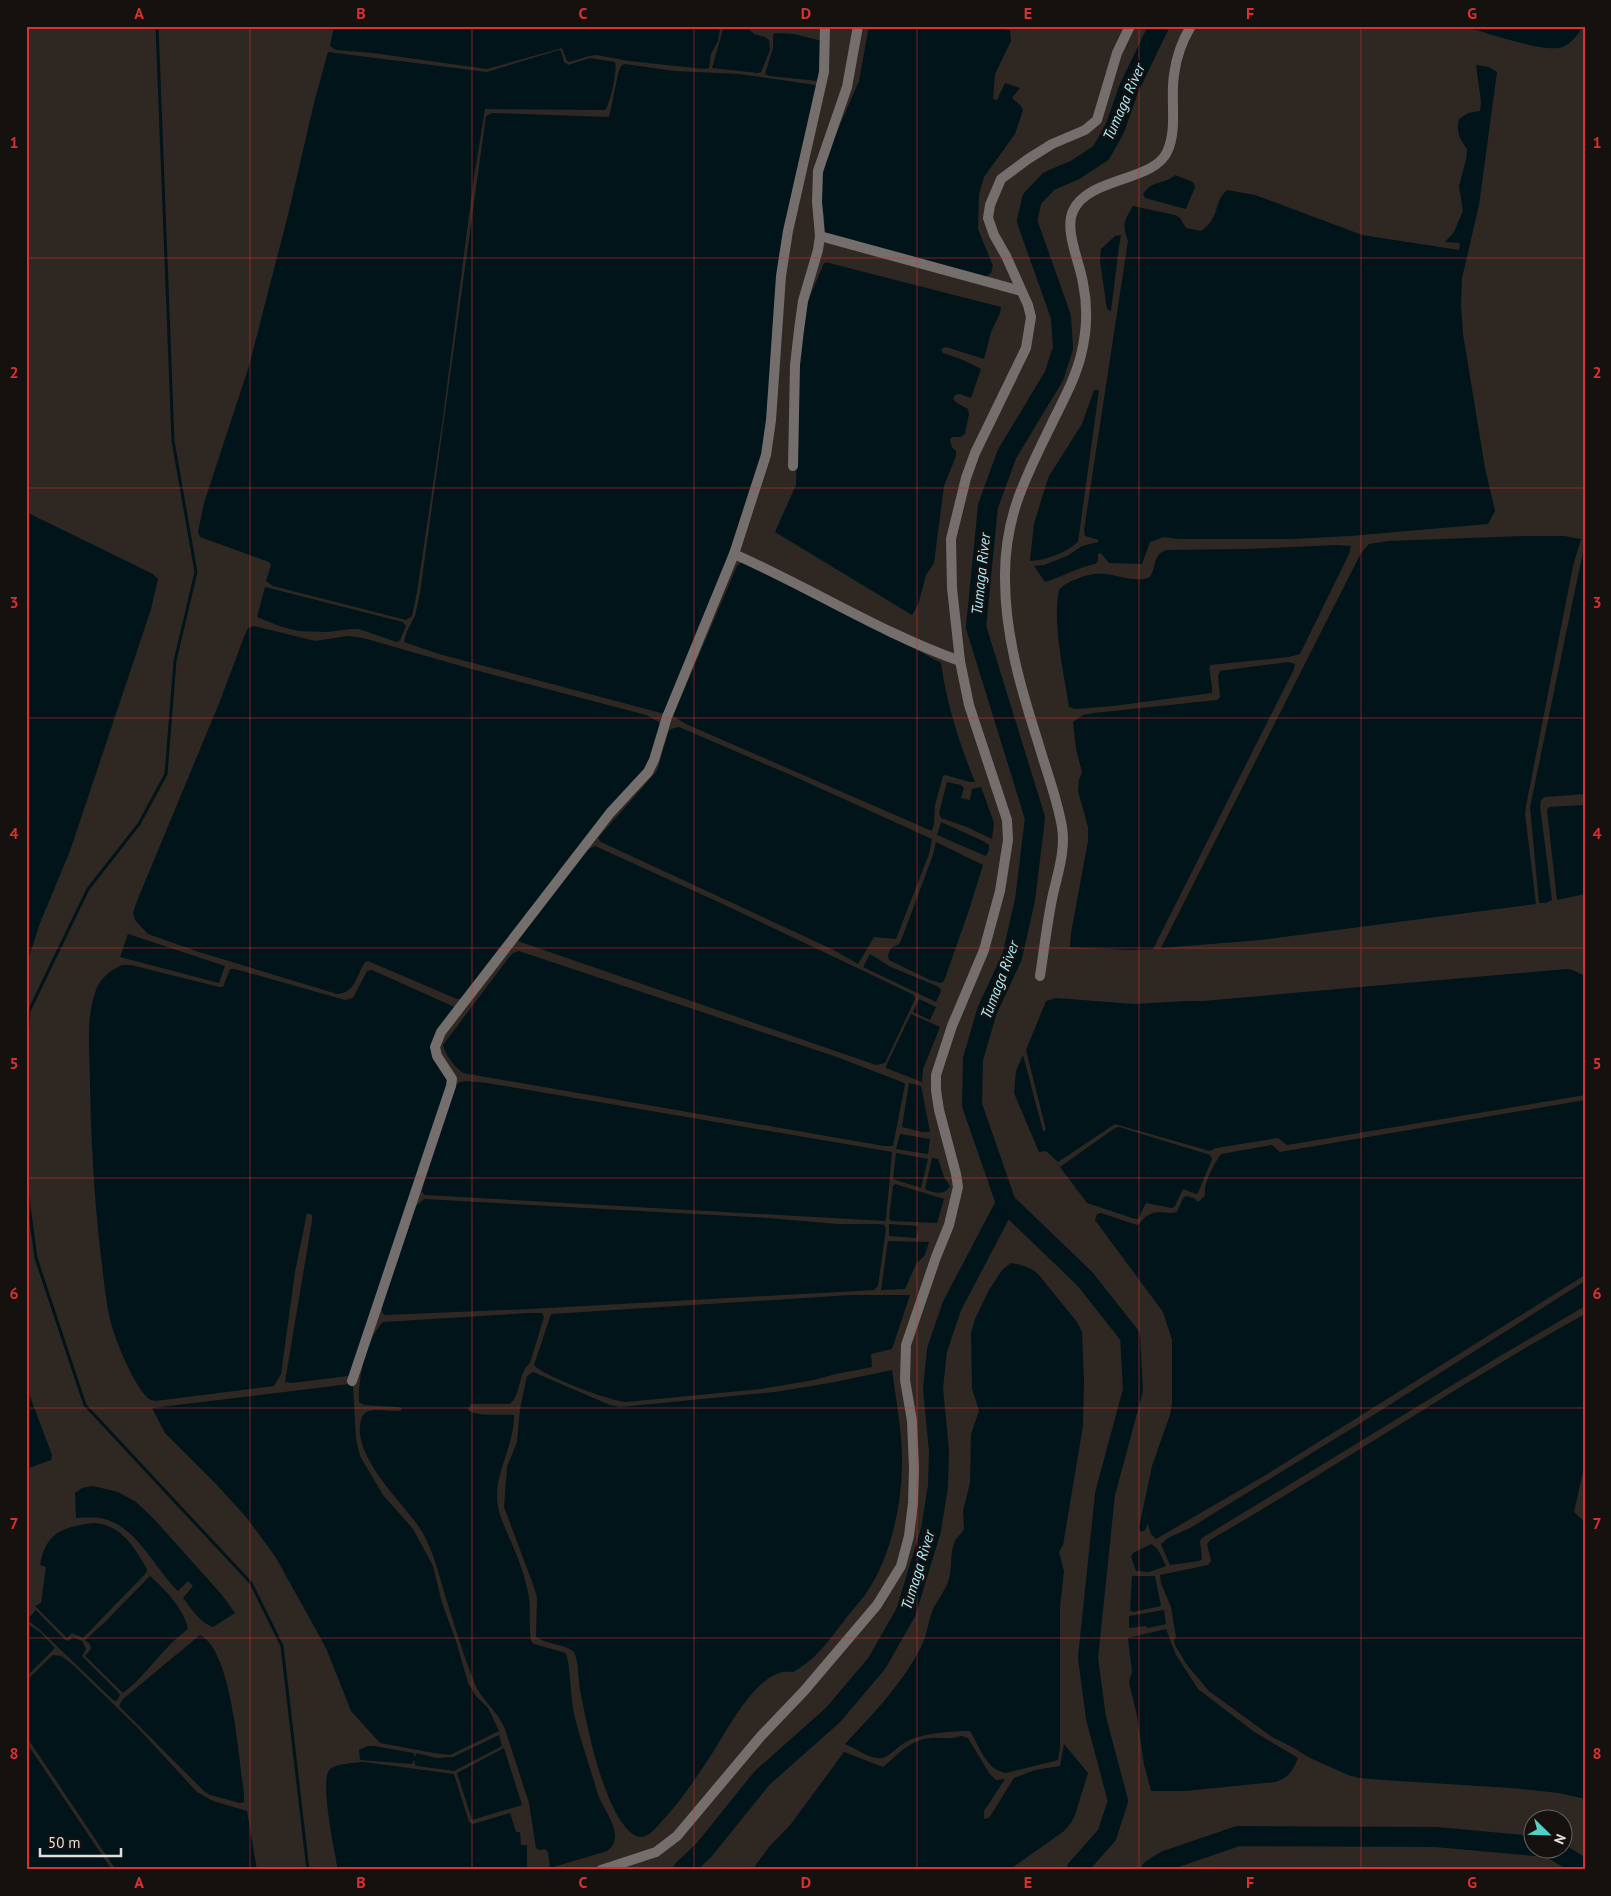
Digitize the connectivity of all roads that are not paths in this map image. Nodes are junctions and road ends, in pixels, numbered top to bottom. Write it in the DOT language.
graph roads {
  1 [pos="825,26"];
  2 [pos="858,26"];
  3 [pos="1130,26"];
  4 [pos="1191,26"];
  5 [pos="820,236"];
  6 [pos="1021,291"];
  7 [pos="793,466"];
  8 [pos="734,554"];
  9 [pos="960,661"];
  10 [pos="1040,976"];
  11 [pos="352,1381"];
  12 [pos="601,1870"];
  1 -- 8 [label="street"];
  2 -- 5 [label="street"];
  3 -- 6 [label="street"];
  4 -- 10 [label="street"];
  5 -- 6 [label="street"];
  5 -- 7 [label="street"];
  6 -- 9 [label="street"];
  8 -- 9 [label="street"];
  8 -- 11 [label="street"];
  9 -- 12 [label="street"];
}
